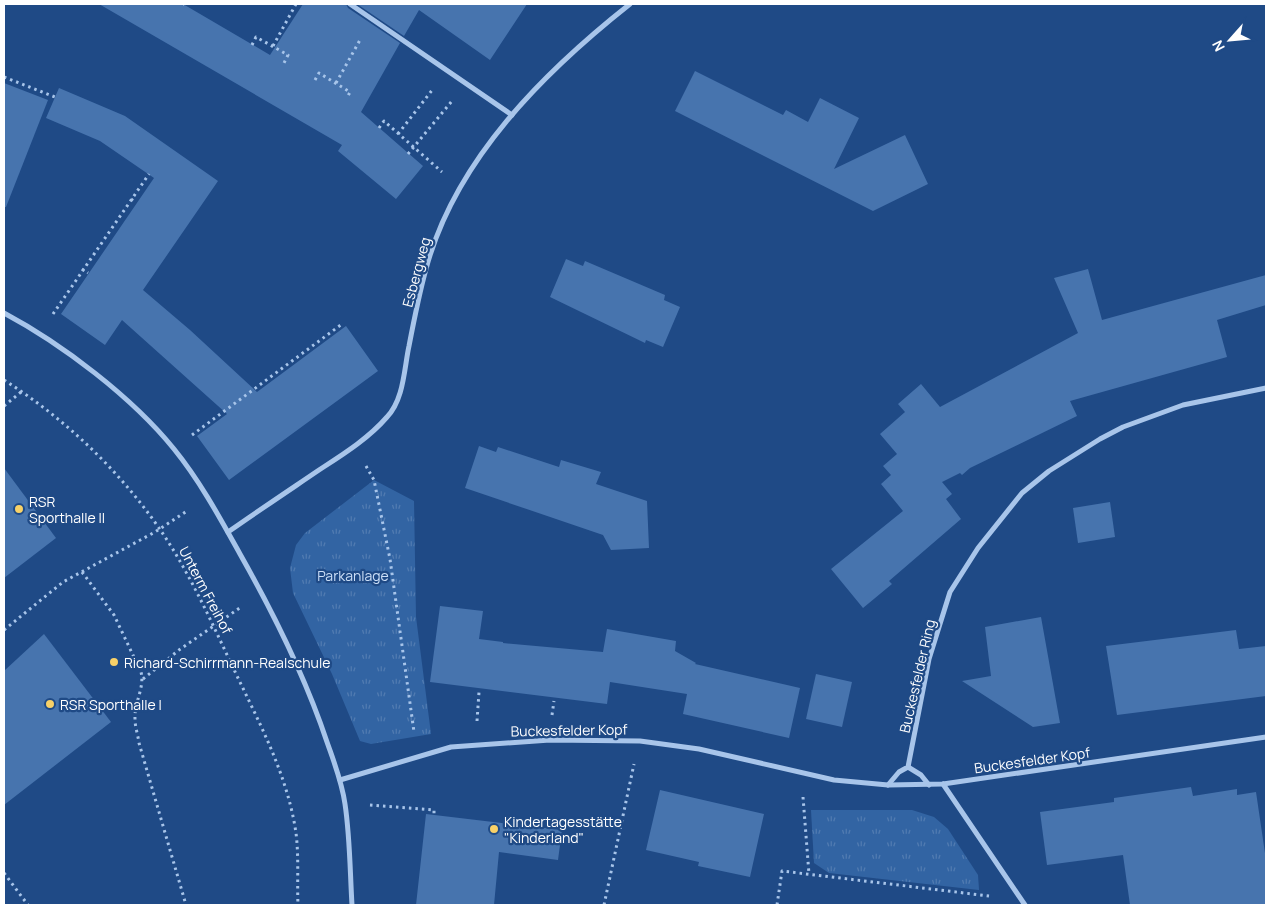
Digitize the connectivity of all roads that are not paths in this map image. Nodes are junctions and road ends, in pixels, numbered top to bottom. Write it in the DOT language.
graph roads {
  1 [pos="350,4"];
  2 [pos="630,4"];
  3 [pos="512,115"];
  4 [pos="4,313"];
  5 [pos="1266,388"];
  6 [pos="228,532"];
  7 [pos="1266,737"];
  8 [pos="908,767"];
  9 [pos="340,780"];
  10 [pos="929,784"];
  11 [pos="942,784"];
  12 [pos="888,785"];
  13 [pos="352,905"];
  14 [pos="1025,905"];
  1 -- 3 [label="street"];
  2 -- 3 [label="street, Esbergweg"];
  3 -- 6 [label="street, Esbergweg"];
  4 -- 6 [label="street"];
  5 -- 8 [label="street, Buckesfelder Ring"];
  6 -- 9 [label="street"];
  7 -- 11 [label="street, Buckesfelder Kopf"];
  8 -- 10 [label="street"];
  8 -- 12 [label="street"];
  9 -- 12 [label="street, Buckesfelder Kopf"];
  9 -- 13 [label="street"];
  10 -- 11 [label="street, Buckesfelder Kopf"];
  10 -- 12 [label="street, Buckesfelder Kopf"];
  11 -- 14 [label="street"];
}
